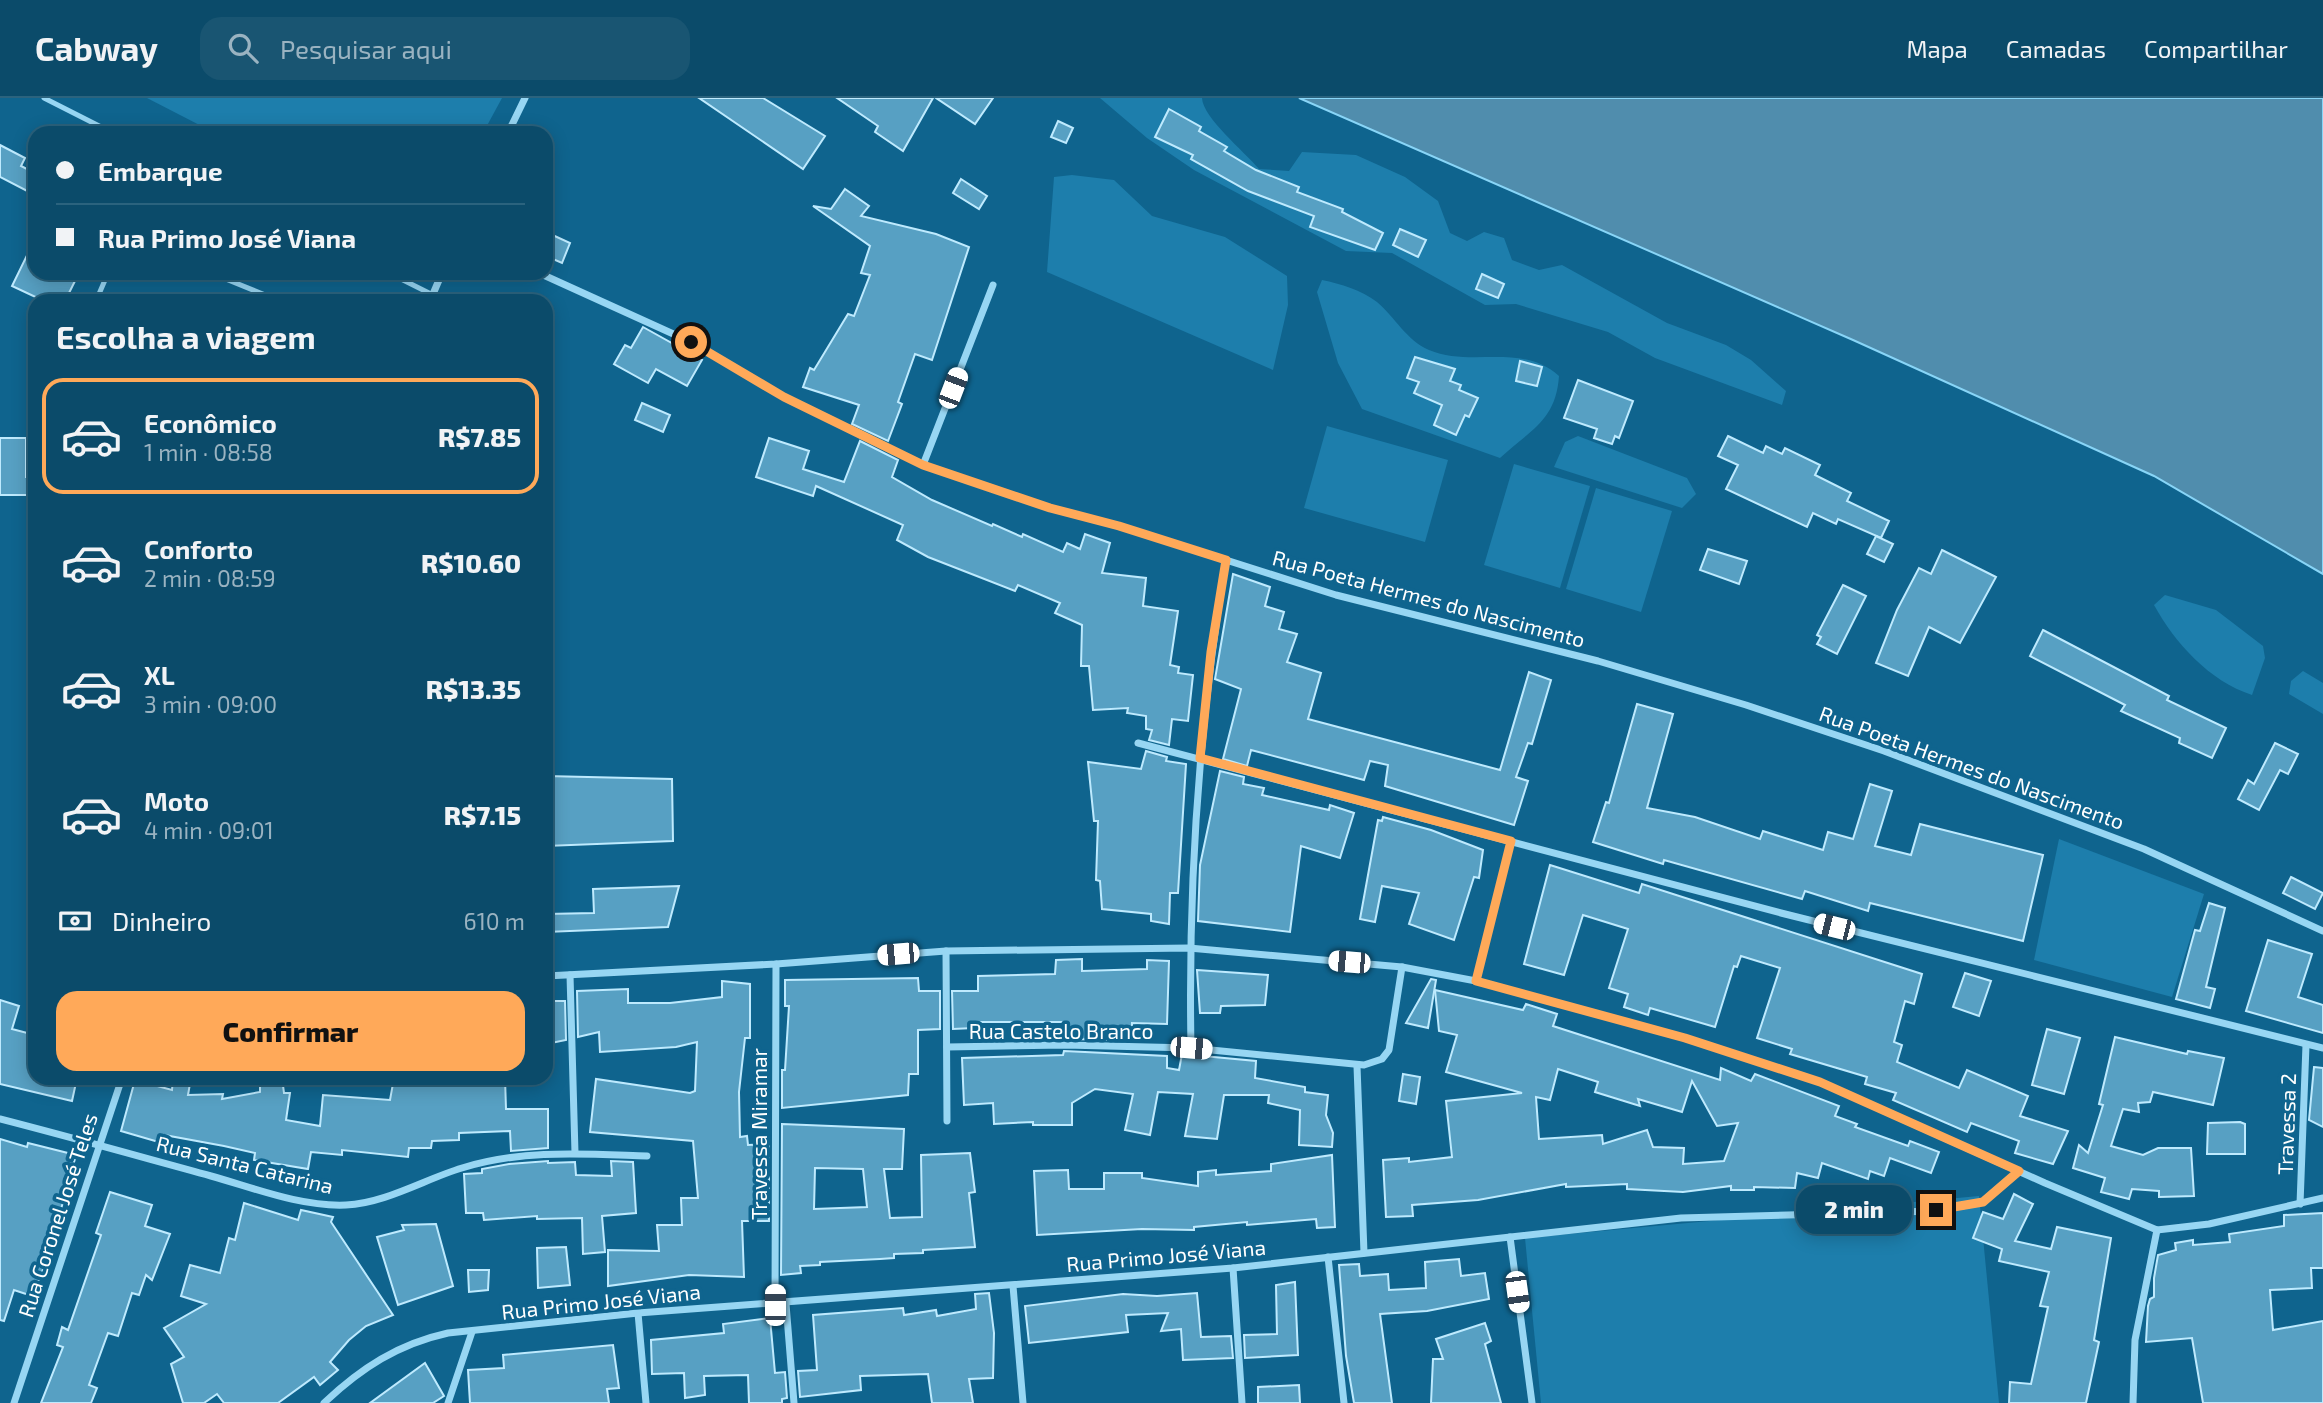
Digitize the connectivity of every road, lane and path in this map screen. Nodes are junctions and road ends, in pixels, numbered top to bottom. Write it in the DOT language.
graph roads {
  1 [pos="44,98"];
  2 [pos="525,98"];
  3 [pos="99,126"];
  4 [pos="511,126"];
  5 [pos="553,279"];
  6 [pos="228,280"];
  7 [pos="401,280"];
  8 [pos="993,285"];
  9 [pos="263,294"];
  10 [pos="424,294"];
  11 [pos="923,465"];
  12 [pos="1226,560"];
  13 [pos="1138,743"];
  14 [pos="1200,758"];
  15 [pos="1511,841"];
  16 [pos="2323,931"];
  17 [pos="1189,947"];
  18 [pos="946,951"];
  19 [pos="776,964"];
  20 [pos="1402,967"];
  21 [pos="570,975"];
  22 [pos="553,976"];
  23 [pos="1476,981"];
  24 [pos="2306,1045"];
  25 [pos="947,1047"];
  26 [pos="1191,1048"];
  27 [pos="2323,1048"];
  28 [pos="1357,1066"];
  29 [pos="120,1085"];
  30 [pos="0,1119"];
  31 [pos="947,1121"];
  32 [pos="99,1145"];
  33 [pos="575,1153"];
  34 [pos="648,1156"];
  35 [pos="2019,1171"];
  36 [pos="2323,1198"];
  37 [pos="2300,1203"];
  38 [pos="2157,1230"];
  39 [pos="1510,1237"];
  40 [pos="1364,1253"];
  41 [pos="1328,1257"];
  42 [pos="1233,1268"];
  43 [pos="1013,1286"];
  44 [pos="786,1304"];
  45 [pos="775,1305"];
  46 [pos="638,1313"];
  47 [pos="472,1332"];
  48 [pos="14,1403"];
  49 [pos="324,1403"];
  50 [pos="448,1403"];
  51 [pos="646,1403"];
  52 [pos="794,1403"];
  53 [pos="1023,1403"];
  54 [pos="1242,1403"];
  55 [pos="1344,1403"];
  56 [pos="1532,1403"];
  57 [pos="2133,1403"];
  1 -- 3 [label="lane"];
  2 -- 4 [label="street"];
  5 -- 11 [label="street, Rua Poeta Hermes do Nascimento"];
  6 -- 9 [label="lane"];
  7 -- 10 [label="lane"];
  8 -- 11 [label="street"];
  11 -- 12 [label="street, Rua Poeta Hermes do Nascimento"];
  12 -- 14 [label="street"];
  12 -- 16 [label="street, Rua Poeta Hermes do Nascimento"];
  13 -- 14 [label="street"];
  14 -- 15 [label="street"];
  14 -- 17 [label="street"];
  15 -- 23 [label="street"];
  15 -- 24 [label="street"];
  17 -- 18 [label="street"];
  17 -- 20 [label="street"];
  17 -- 26 [label="street"];
  18 -- 19 [label="street"];
  18 -- 25 [label="street"];
  19 -- 21 [label="street"];
  19 -- 45 [label="street, Travessa Miramar"];
  20 -- 23 [label="street"];
  20 -- 28 [label="street, Rua Castelo Branco"];
  21 -- 22 [label="street"];
  21 -- 33 [label="street"];
  23 -- 35 [label="street"];
  24 -- 27 [label="street"];
  24 -- 37 [label="street, Travessa 2"];
  25 -- 26 [label="street, Rua Castelo Branco"];
  25 -- 31 [label="street"];
  26 -- 28 [label="street, Rua Castelo Branco"];
  28 -- 40 [label="street"];
  29 -- 32 [label="street, Rua Coronel José Teles"];
  30 -- 32 [label="street, Rua Santa Catarina"];
  32 -- 33 [label="street, Rua Santa Catarina"];
  32 -- 48 [label="street, Rua Coronel José Teles"];
  33 -- 34 [label="street, Rua Santa Catarina"];
  35 -- 38 [label="street"];
  35 -- 39 [label="street, Rua Primo José Viana"];
  36 -- 37 [label="street"];
  37 -- 38 [label="street"];
  38 -- 57 [label="street"];
  39 -- 40 [label="street, Rua Primo José Viana"];
  39 -- 56 [label="street"];
  40 -- 41 [label="street, Rua Primo José Viana"];
  41 -- 42 [label="street, Rua Primo José Viana"];
  41 -- 55 [label="street"];
  42 -- 43 [label="street, Rua Primo José Viana"];
  42 -- 54 [label="street"];
  43 -- 44 [label="street, Rua Primo José Viana"];
  43 -- 53 [label="street"];
  44 -- 45 [label="street, Rua Primo José Viana"];
  44 -- 52 [label="street"];
  45 -- 46 [label="street, Rua Primo José Viana"];
  46 -- 47 [label="street, Rua Primo José Viana"];
  46 -- 51 [label="street"];
  47 -- 49 [label="street, Rua Primo José Viana"];
  47 -- 50 [label="street"];
}
